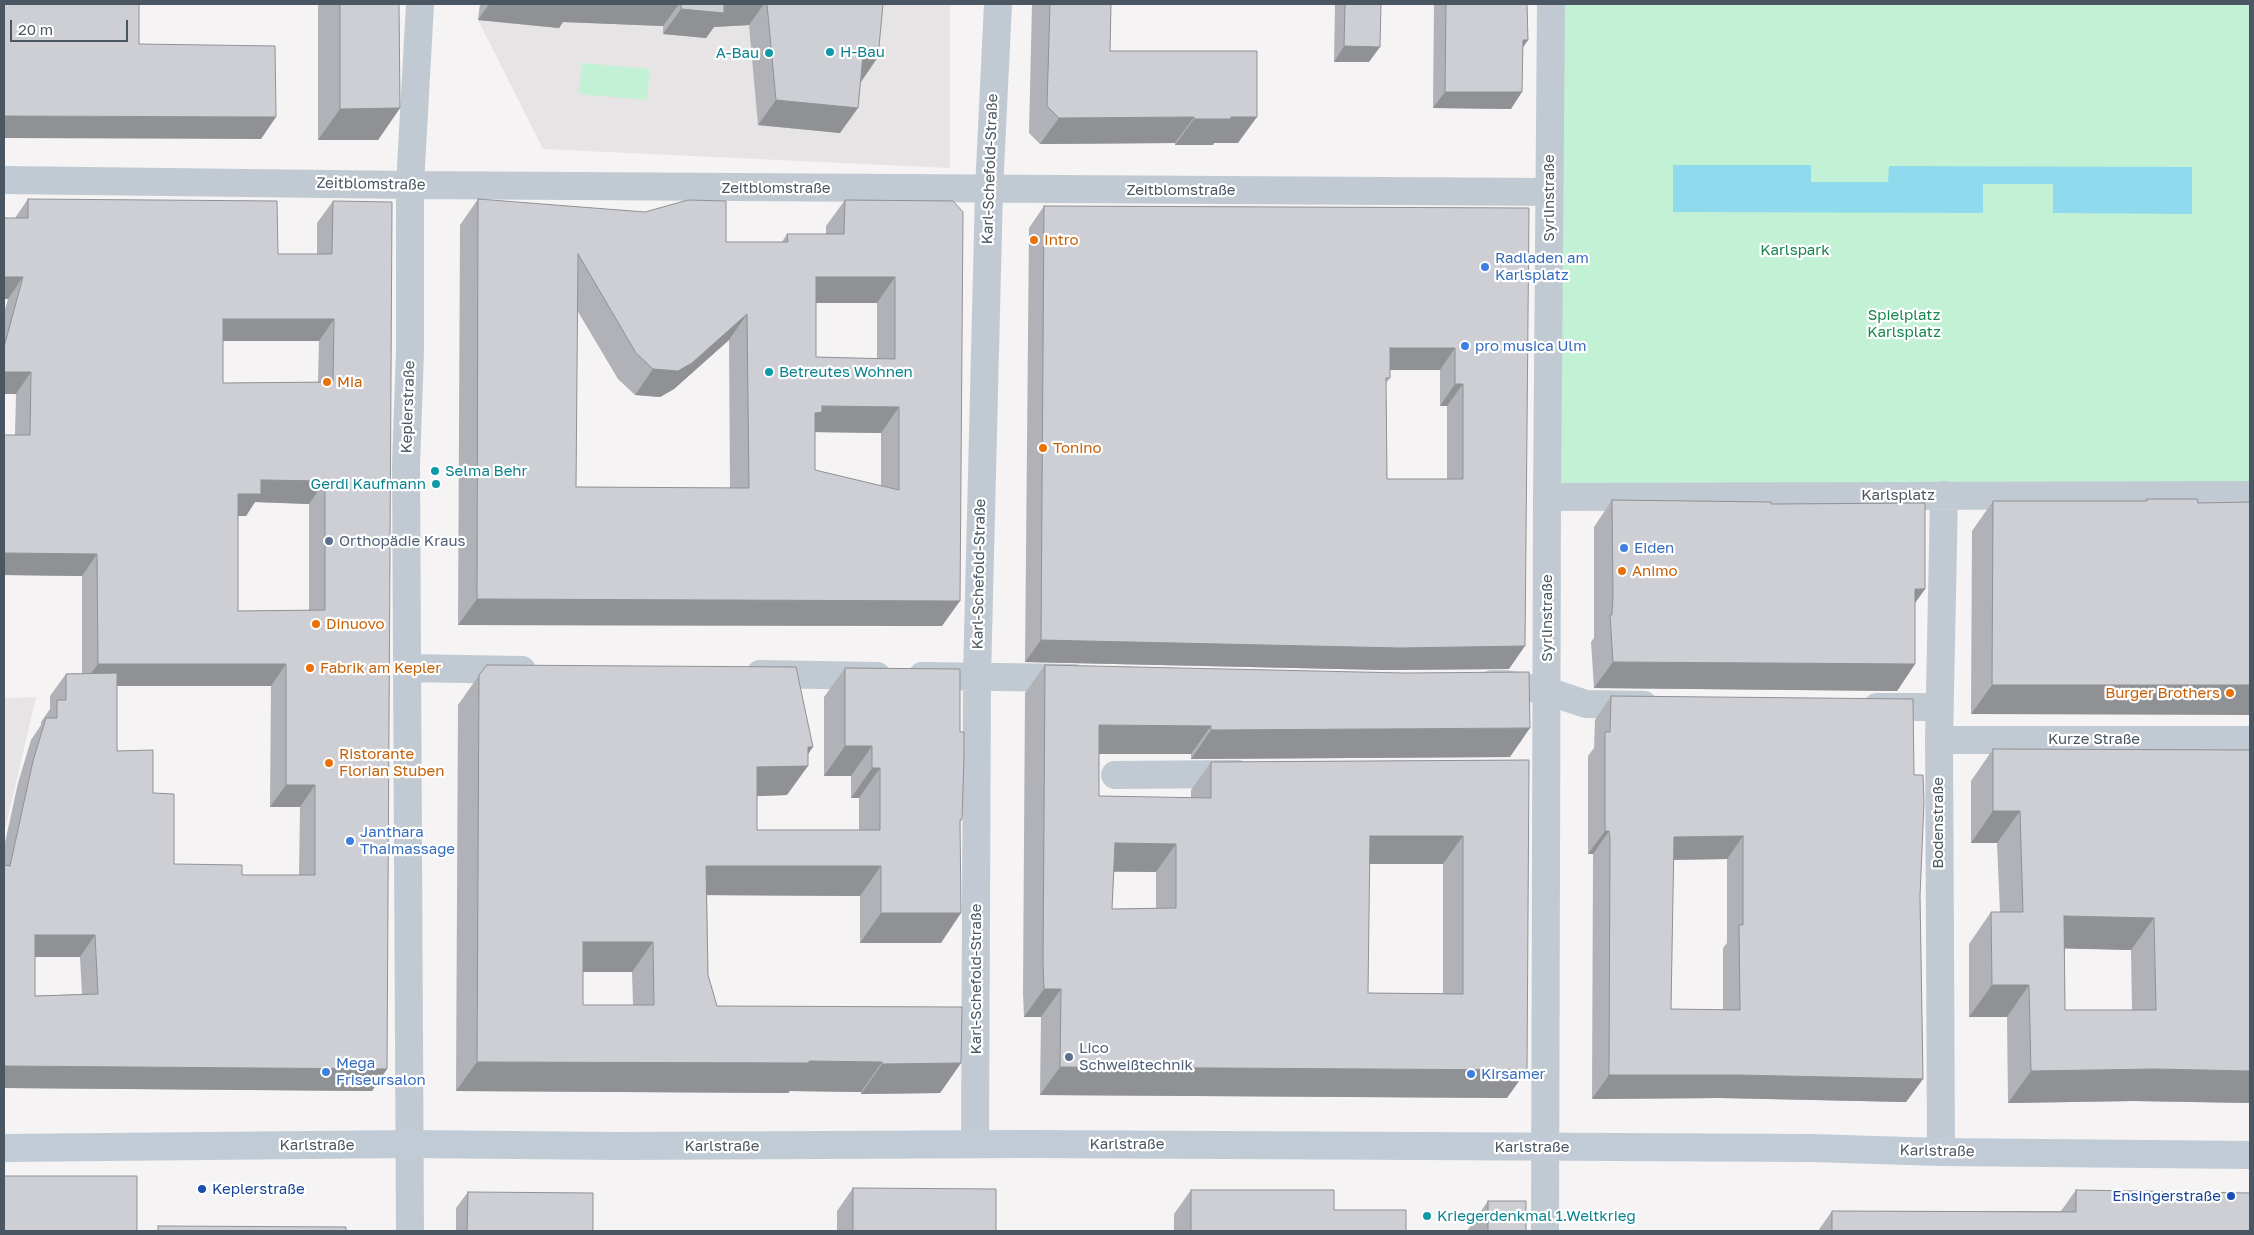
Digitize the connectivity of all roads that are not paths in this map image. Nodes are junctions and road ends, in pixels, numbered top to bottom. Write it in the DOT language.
graph roads {
  1 [pos="420,4"];
  2 [pos="998,4"];
  3 [pos="1551,4"];
  4 [pos="4,180"];
  5 [pos="410,185"];
  6 [pos="989,190"];
  7 [pos="1549,192"];
  8 [pos="1944,494"];
  9 [pos="2250,495"];
  10 [pos="1547,497"];
  11 [pos="407,668"];
  12 [pos="543,671"];
  13 [pos="739,674"];
  14 [pos="977,677"];
  15 [pos="1095,679"];
  16 [pos="1464,684"];
  17 [pos="1546,691"];
  18 [pos="1665,705"];
  19 [pos="1852,707"];
  20 [pos="1940,707"];
  21 [pos="1938,740"];
  22 [pos="2250,740"];
  23 [pos="1517,772"];
  24 [pos="1547,772"];
  25 [pos="1262,774"];
  26 [pos="1114,775"];
  27 [pos="410,1144"];
  28 [pos="975,1144"];
  29 [pos="1546,1146"];
  30 [pos="4,1148"];
  31 [pos="1940,1152"];
  32 [pos="2250,1155"];
  33 [pos="410,1231"];
  34 [pos="1545,1231"];
  1 -- 5 [label="street, Keplerstraße"];
  2 -- 6 [label="street, Karl-Schefold-Straße"];
  3 -- 7 [label="street, Syrlinstraße"];
  4 -- 5 [label="street, Zeitblomstraße"];
  5 -- 6 [label="street, Zeitblomstraße"];
  5 -- 11 [label="street, Keplerstraße"];
  6 -- 7 [label="street, Zeitblomstraße"];
  6 -- 14 [label="street, Karl-Schefold-Straße"];
  7 -- 10 [label="street, Syrlinstraße"];
  8 -- 9 [label="street, Karlsplatz"];
  8 -- 10 [label="street, Karlsplatz"];
  8 -- 20 [label="street, Bodenstraße"];
  10 -- 17 [label="street, Syrlinstraße"];
  11 -- 12 [label="street"];
  11 -- 27 [label="street, Keplerstraße"];
  13 -- 14 [label="street"];
  14 -- 15 [label="street"];
  14 -- 28 [label="street, Karl-Schefold-Straße"];
  16 -- 17 [label="street"];
  17 -- 18 [label="street"];
  17 -- 24 [label="street, Syrlinstraße"];
  19 -- 20 [label="street"];
  20 -- 21 [label="street, Bodenstraße"];
  21 -- 22 [label="street, Kurze Straße"];
  21 -- 31 [label="street, Bodenstraße"];
  23 -- 24 [label="street"];
  24 -- 29 [label="street, Syrlinstraße"];
  25 -- 26 [label="street"];
  27 -- 28 [label="main road, Karlstraße"];
  27 -- 30 [label="main road, Karlstraße"];
  27 -- 33 [label="street, Keplerstraße"];
  28 -- 29 [label="main road, Karlstraße"];
  29 -- 31 [label="main road, Karlstraße"];
  29 -- 34 [label="street, Syrlinstraße"];
  31 -- 32 [label="main road, Karlstraße"];
}
